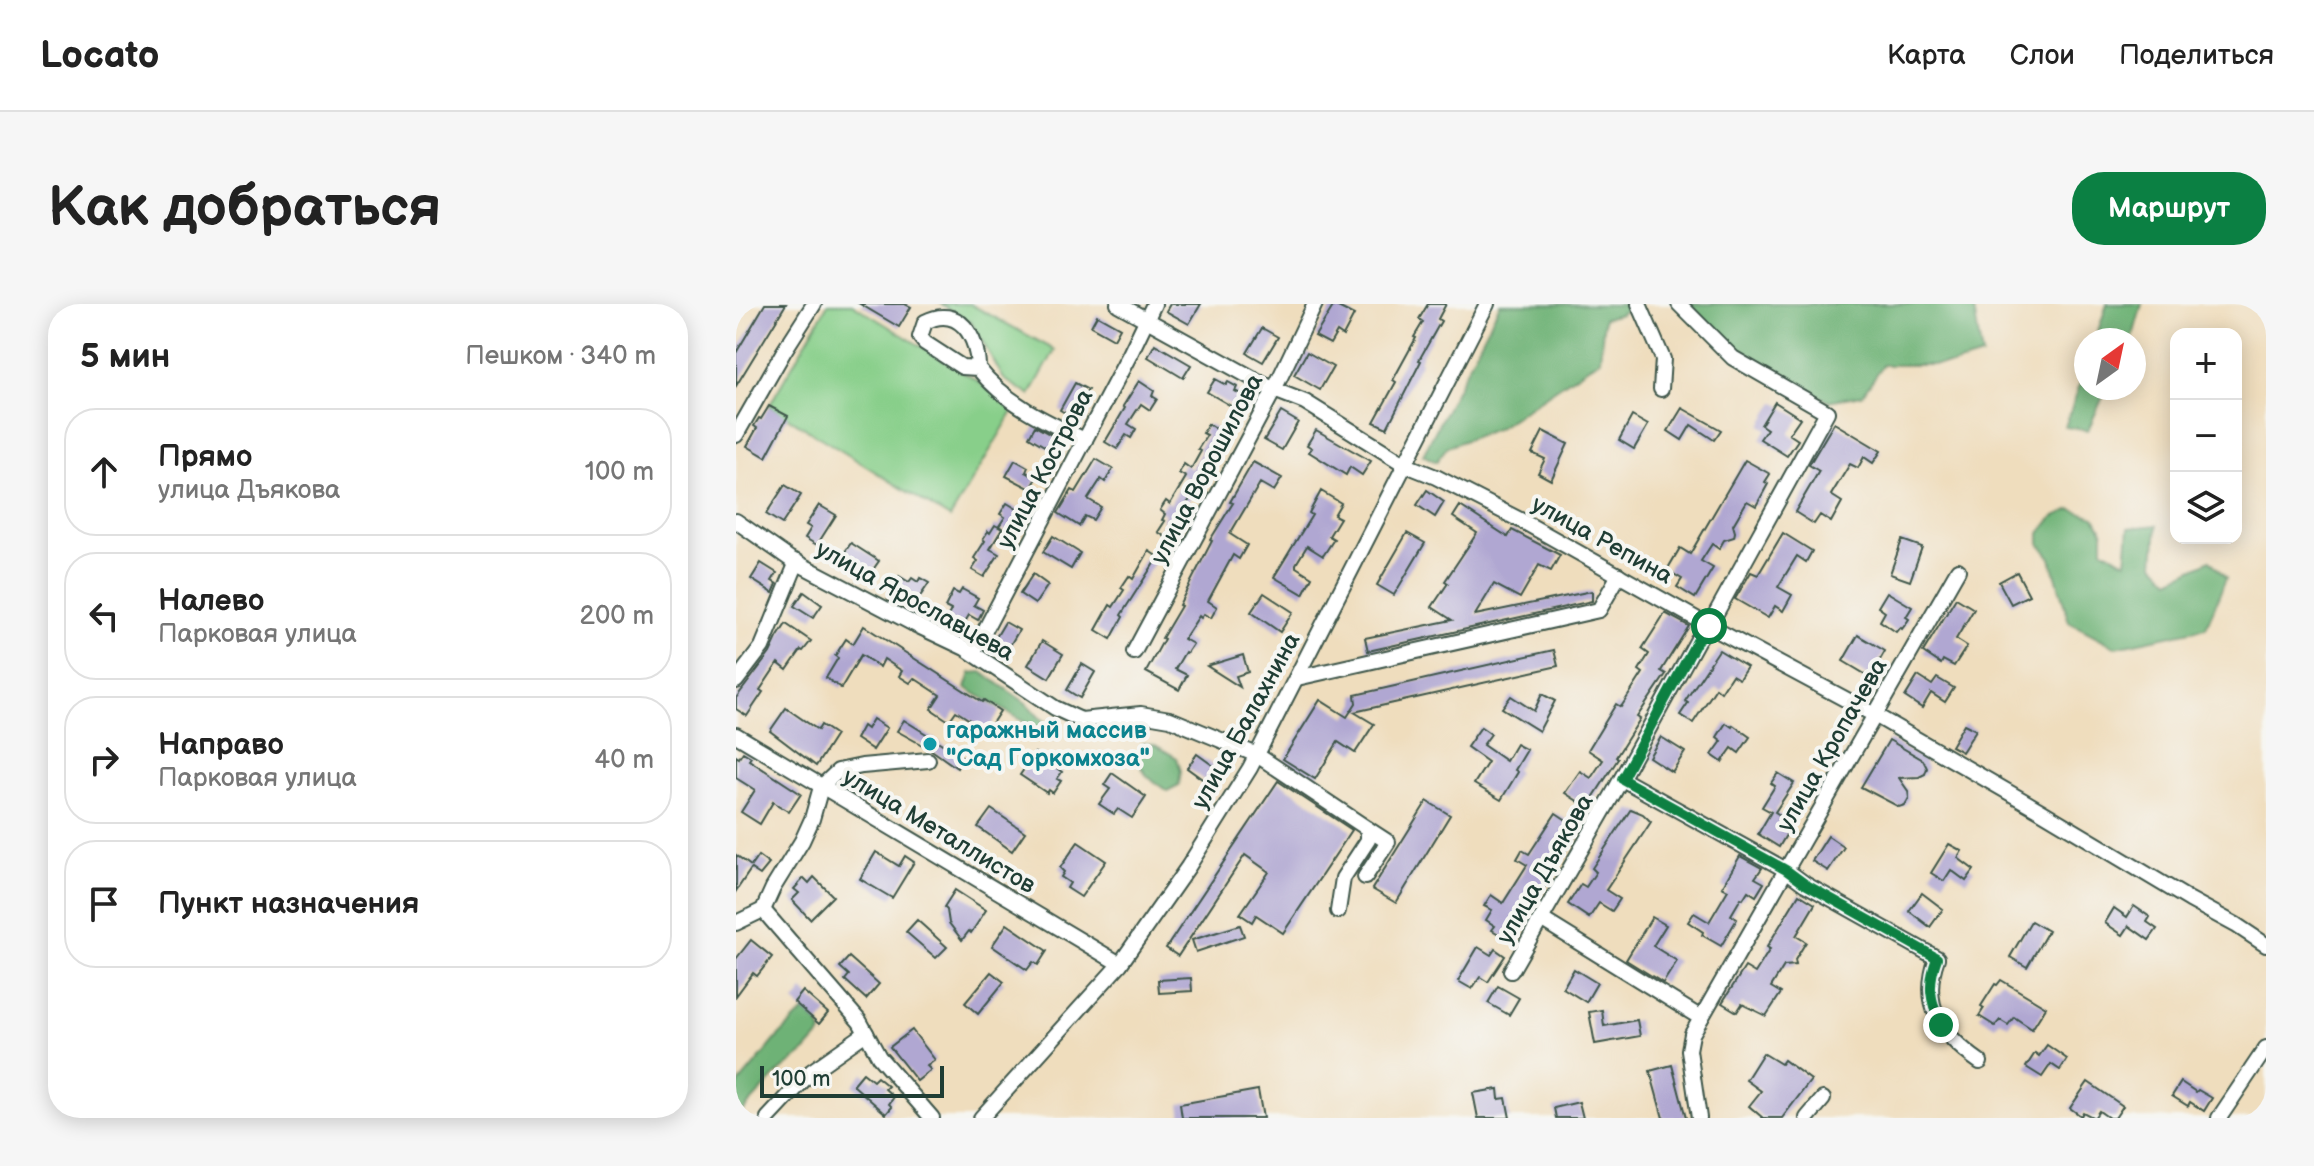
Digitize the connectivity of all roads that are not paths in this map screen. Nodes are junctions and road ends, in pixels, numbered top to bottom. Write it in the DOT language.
graph roads {
  1 [pos="814,304"];
  2 [pos="1118,304"];
  3 [pos="1154,304"];
  4 [pos="1315,304"];
  5 [pos="1487,304"];
  6 [pos="1639,304"];
  7 [pos="1679,304"];
  8 [pos="1146,319"];
  9 [pos="978,368"];
  10 [pos="1661,389"];
  11 [pos="1274,390"];
  12 [pos="736,435"];
  13 [pos="1085,440"];
  14 [pos="1406,465"];
  15 [pos="736,521"];
  16 [pos="797,562"];
  17 [pos="1958,570"];
  18 [pos="1619,575"];
  19 [pos="1709,626"];
  20 [pos="1134,652"];
  21 [pos="973,653"];
  22 [pos="1297,678"];
  23 [pos="736,681"];
  24 [pos="1873,714"];
  25 [pos="736,735"];
  26 [pos="1257,755"];
  27 [pos="928,760"];
  28 [pos="1622,779"];
  29 [pos="821,787"];
  30 [pos="1368,829"];
  31 [pos="1786,870"];
  32 [pos="1365,877"];
  33 [pos="763,910"];
  34 [pos="1338,911"];
  35 [pos="1541,919"];
  36 [pos="737,920"];
  37 [pos="2266,945"];
  38 [pos="1120,964"];
  39 [pos="1511,971"];
  40 [pos="1701,1018"];
  41 [pos="866,1033"];
  42 [pos="2266,1048"];
  43 [pos="1980,1062"];
  44 [pos="1823,1099"];
  45 [pos="768,1118"];
  46 [pos="932,1118"];
  47 [pos="981,1118"];
  48 [pos="1699,1118"];
  49 [pos="1807,1118"];
  50 [pos="2219,1118"];
  1 -- 12 [label="street"];
  2 -- 8 [label="street, улица Репина"];
  3 -- 8 [label="street, улица Кострова"];
  4 -- 11 [label="street, улица Ворошилова"];
  5 -- 14 [label="street, улица Балахнина"];
  6 -- 10 [label="street"];
  7 -- 19 [label="street, улица Дъякова"];
  8 -- 11 [label="street, улица Репина"];
  8 -- 13 [label="street, улица Кострова"];
  9 -- 13 [label="street"];
  11 -- 14 [label="street, улица Репина"];
  11 -- 20 [label="street, улица Ворошилова"];
  13 -- 21 [label="street, улица Кострова"];
  14 -- 18 [label="street, улица Репина"];
  14 -- 22 [label="street, улица Балахнина"];
  15 -- 16 [label="street, улица Ярославцева"];
  16 -- 21 [label="street, улица Ярославцева"];
  16 -- 23 [label="street"];
  17 -- 24 [label="street, улица Кропачева"];
  18 -- 19 [label="street, улица Репина"];
  18 -- 22 [label="street"];
  19 -- 24 [label="street, улица Репина"];
  19 -- 28 [label="street, улица Дъякова"];
  21 -- 26 [label="street, улица Ярославцева"];
  22 -- 26 [label="street, улица Балахнина"];
  24 -- 31 [label="street, улица Кропачева"];
  24 -- 37 [label="street, улица Репина"];
  25 -- 29 [label="street, улица Металлистов"];
  26 -- 30 [label="street, улица Ярославцева"];
  26 -- 38 [label="street, улица Балахнина"];
  27 -- 29 [label="street"];
  28 -- 31 [label="street"];
  28 -- 35 [label="street, улица Дъякова"];
  29 -- 33 [label="street"];
  29 -- 38 [label="street, улица Металлистов"];
  30 -- 32 [label="street"];
  30 -- 34 [label="street"];
  31 -- 40 [label="street, улица Кропачева"];
  31 -- 43 [label="street"];
  33 -- 36 [label="street"];
  33 -- 41 [label="street"];
  35 -- 39 [label="street, улица Дъякова"];
  35 -- 40 [label="street"];
  38 -- 47 [label="street, улица Балахнина"];
  40 -- 48 [label="street, улица Кропачева"];
  41 -- 45 [label="street"];
  41 -- 46 [label="street"];
  42 -- 50 [label="street"];
  44 -- 49 [label="street"];
}
